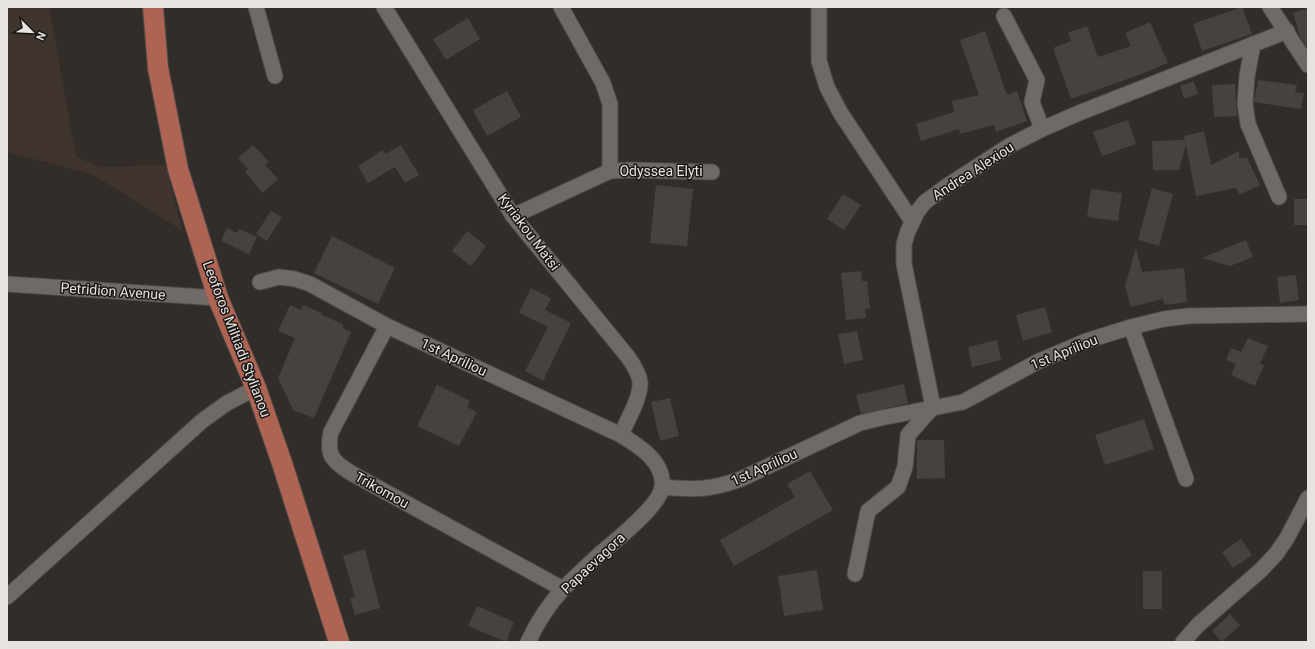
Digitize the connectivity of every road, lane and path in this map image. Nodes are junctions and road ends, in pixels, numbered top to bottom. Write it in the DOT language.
graph roads {
  1 [pos="153,7"];
  2 [pos="256,7"];
  3 [pos="384,7"];
  4 [pos="561,7"];
  5 [pos="819,7"];
  6 [pos="1270,7"];
  7 [pos="1004,16"];
  8 [pos="1287,31"];
  9 [pos="1253,44"];
  10 [pos="1308,65"];
  11 [pos="275,76"];
  12 [pos="1042,129"];
  13 [pos="610,171"];
  14 [pos="712,172"];
  15 [pos="1279,196"];
  16 [pos="513,216"];
  17 [pos="912,221"];
  18 [pos="260,282"];
  19 [pos="7,284"];
  20 [pos="218,298"];
  21 [pos="1308,314"];
  22 [pos="387,326"];
  23 [pos="1131,327"];
  24 [pos="256,388"];
  25 [pos="933,407"];
  26 [pos="621,435"];
  27 [pos="1186,479"];
  28 [pos="662,487"];
  29 [pos="1308,498"];
  30 [pos="855,574"];
  31 [pos="563,589"];
  32 [pos="7,597"];
  33 [pos="338,642"];
  34 [pos="528,642"];
  35 [pos="1183,642"];
  1 -- 20 [label="main road, Leoforos Miltiadi Stylianou"];
  2 -- 11 [label="street"];
  3 -- 16 [label="street, Kyriakou Matsi"];
  4 -- 13 [label="street, Odyssea Elyti"];
  5 -- 17 [label="street"];
  6 -- 8 [label="street"];
  7 -- 12 [label="street"];
  8 -- 9 [label="street, Andrea Alexiou"];
  8 -- 10 [label="street"];
  9 -- 12 [label="street, Andrea Alexiou"];
  9 -- 15 [label="street"];
  12 -- 17 [label="street, Andrea Alexiou"];
  13 -- 14 [label="street, Odyssea Elyti"];
  13 -- 16 [label="street, Odyssea Elyti"];
  16 -- 26 [label="street, Kyriakou Matsi"];
  17 -- 25 [label="street, Andrea Alexiou"];
  18 -- 22 [label="street, 1st Apriliou"];
  19 -- 20 [label="street, Petridion Avenue"];
  20 -- 24 [label="main road, Leoforos Miltiadi Stylianou"];
  21 -- 23 [label="street, 1st Apriliou"];
  22 -- 26 [label="street, 1st Apriliou"];
  22 -- 31 [label="street, Trikomou"];
  23 -- 25 [label="street, 1st Apriliou"];
  23 -- 27 [label="street"];
  24 -- 32 [label="street"];
  24 -- 33 [label="main road, Leoforos Miltiadi Stylianou"];
  25 -- 28 [label="street, 1st Apriliou"];
  25 -- 30 [label="street"];
  26 -- 28 [label="street, 1st Apriliou"];
  28 -- 31 [label="street, Papaevagora"];
  29 -- 35 [label="street"];
  31 -- 34 [label="street, Papaevagora"];
}
